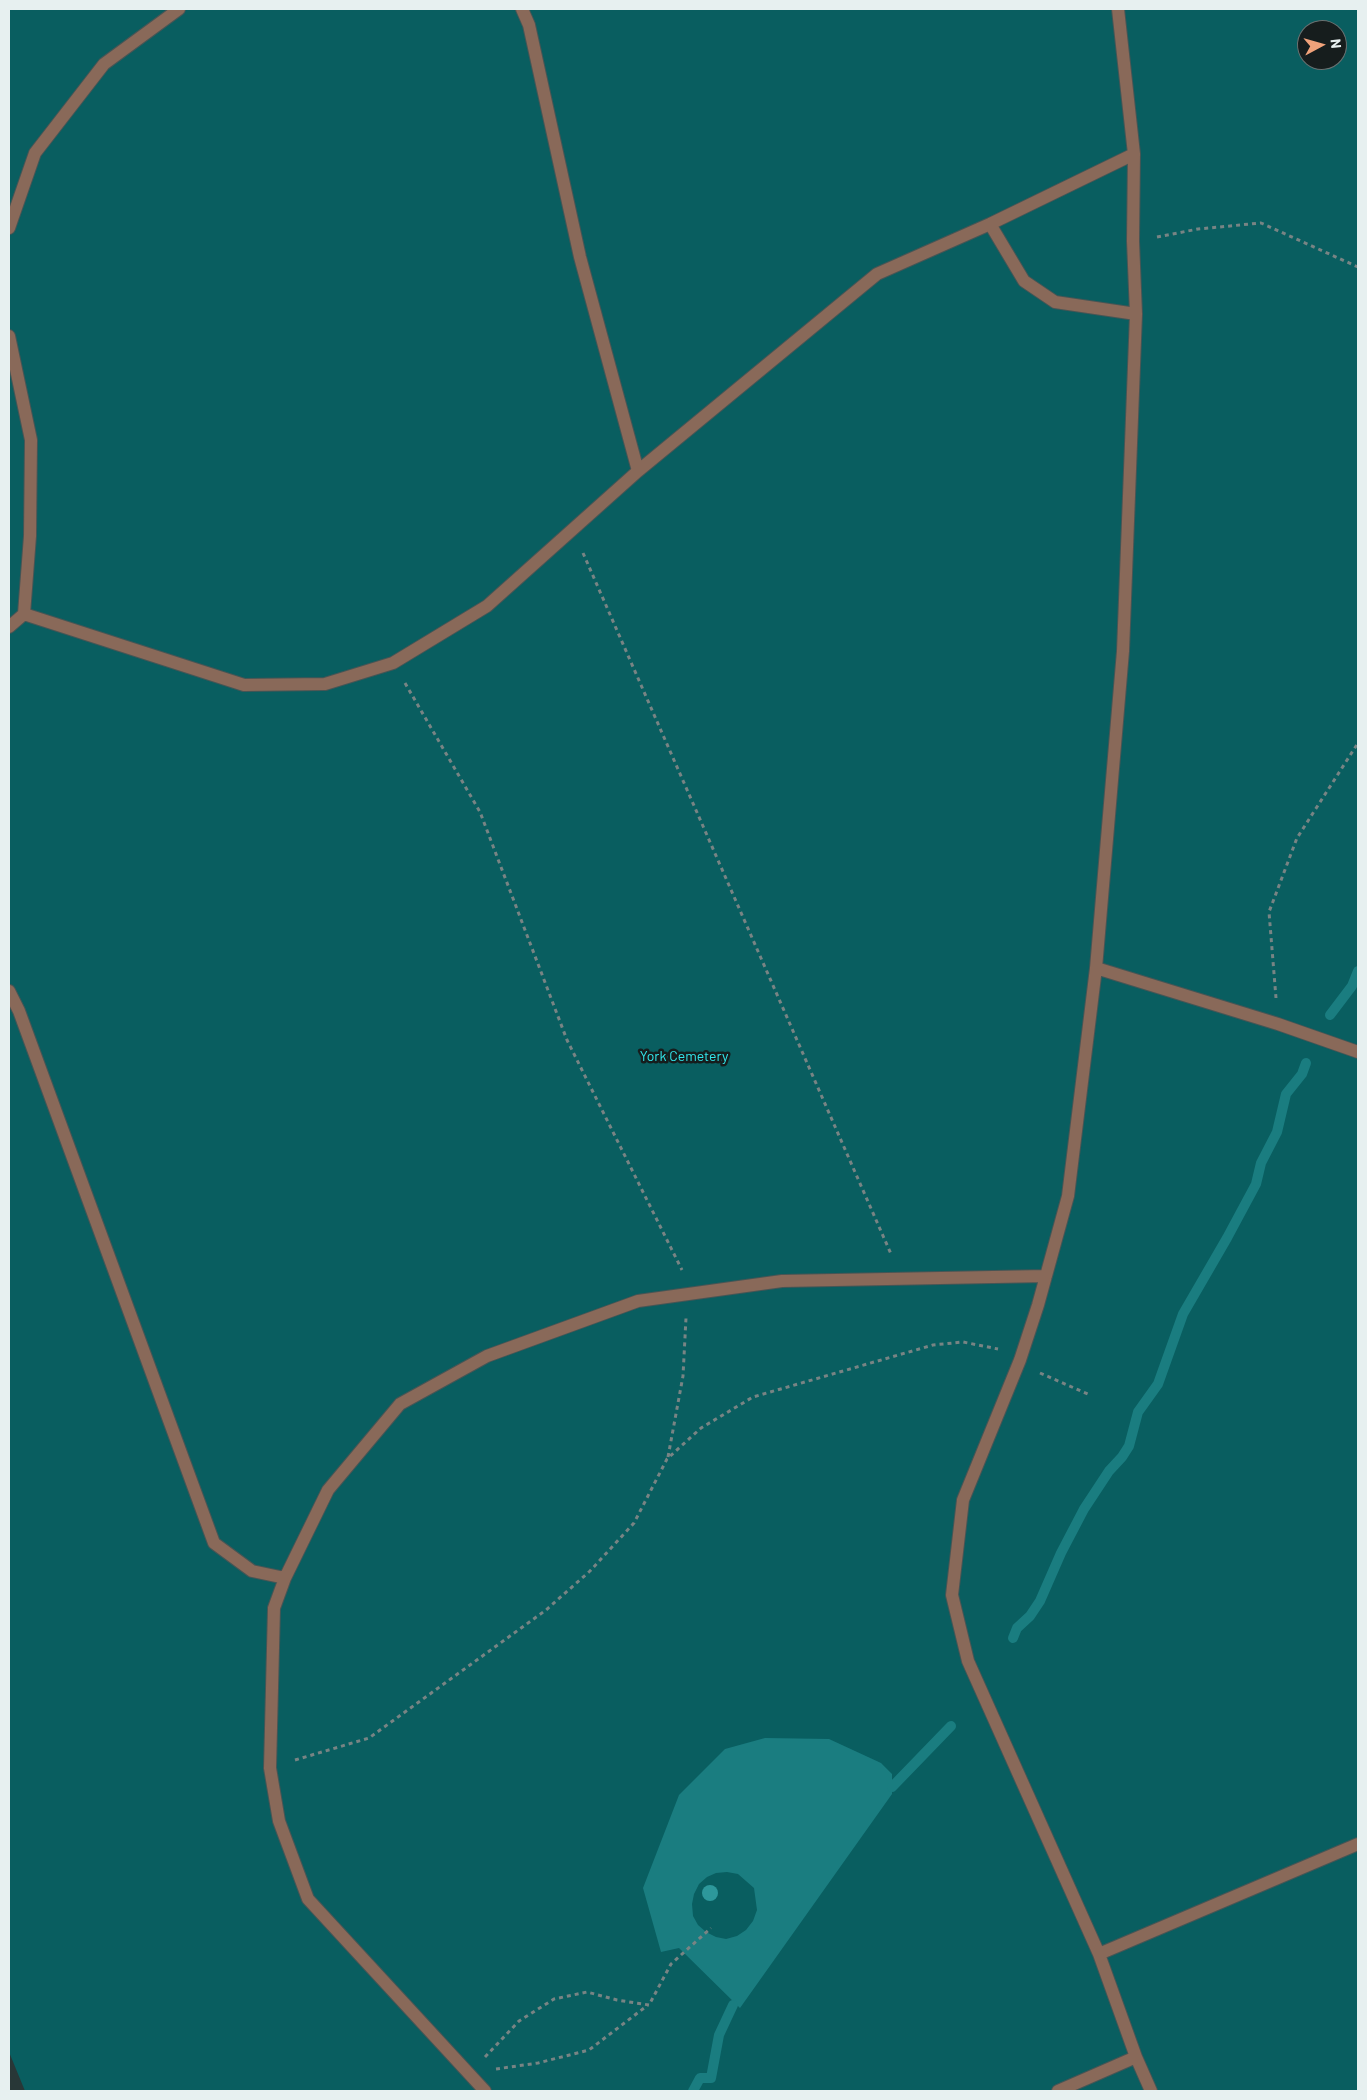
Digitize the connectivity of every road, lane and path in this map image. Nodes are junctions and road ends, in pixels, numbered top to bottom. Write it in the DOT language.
graph roads {
  1 [pos="179,9"];
  2 [pos="522,9"];
  3 [pos="1118,9"];
  4 [pos="1134,154"];
  5 [pos="990,224"];
  6 [pos="9,228"];
  7 [pos="1133,241"];
  8 [pos="1358,266"];
  9 [pos="1136,314"];
  10 [pos="9,336"];
  11 [pos="638,470"];
  12 [pos="572,529"];
  13 [pos="24,614"];
  14 [pos="9,627"];
  15 [pos="393,663"];
  16 [pos="1358,743"];
  17 [pos="1096,968"];
  18 [pos="9,991"];
  19 [pos="1278,1024"];
  20 [pos="1358,1052"];
  21 [pos="684,1274"];
  22 [pos="1046,1276"];
  23 [pos="902,1279"];
  24 [pos="686,1317"];
  25 [pos="1003,1350"];
  26 [pos="1038,1372"];
  27 [pos="1090,1395"];
  28 [pos="667,1459"];
  29 [pos="285,1578"];
  30 [pos="270,1768"];
  31 [pos="1358,1844"];
  32 [pos="712,1928"];
  33 [pos="1099,1954"];
  34 [pos="649,2005"];
  35 [pos="1136,2057"];
  36 [pos="468,2073"];
  37 [pos="485,2091"];
  38 [pos="1058,2091"];
  39 [pos="1151,2091"];
  1 -- 6 [label="lane"];
  2 -- 11 [label="lane"];
  3 -- 4 [label="lane"];
  4 -- 5 [label="lane"];
  4 -- 7 [label="lane"];
  5 -- 9 [label="lane"];
  5 -- 11 [label="lane"];
  7 -- 8 [label="path"];
  7 -- 9 [label="lane"];
  9 -- 17 [label="lane"];
  10 -- 13 [label="lane"];
  11 -- 12 [label="lane"];
  12 -- 15 [label="lane"];
  12 -- 23 [label="path"];
  13 -- 14 [label="lane"];
  13 -- 15 [label="lane"];
  15 -- 21 [label="path"];
  16 -- 19 [label="path"];
  17 -- 19 [label="lane"];
  17 -- 22 [label="lane"];
  18 -- 29 [label="lane"];
  19 -- 20 [label="lane"];
  22 -- 23 [label="lane"];
  22 -- 33 [label="lane"];
  23 -- 29 [label="lane"];
  24 -- 28 [label="path"];
  25 -- 28 [label="path"];
  26 -- 27 [label="path"];
  28 -- 30 [label="path"];
  29 -- 30 [label="lane"];
  30 -- 36 [label="lane"];
  31 -- 33 [label="lane"];
  32 -- 34 [label="path"];
  33 -- 35 [label="lane"];
  34 -- 36 [label="path"];
  34 -- 36 [label="path"];
  35 -- 38 [label="lane"];
  35 -- 39 [label="lane"];
  36 -- 37 [label="lane"];
}
